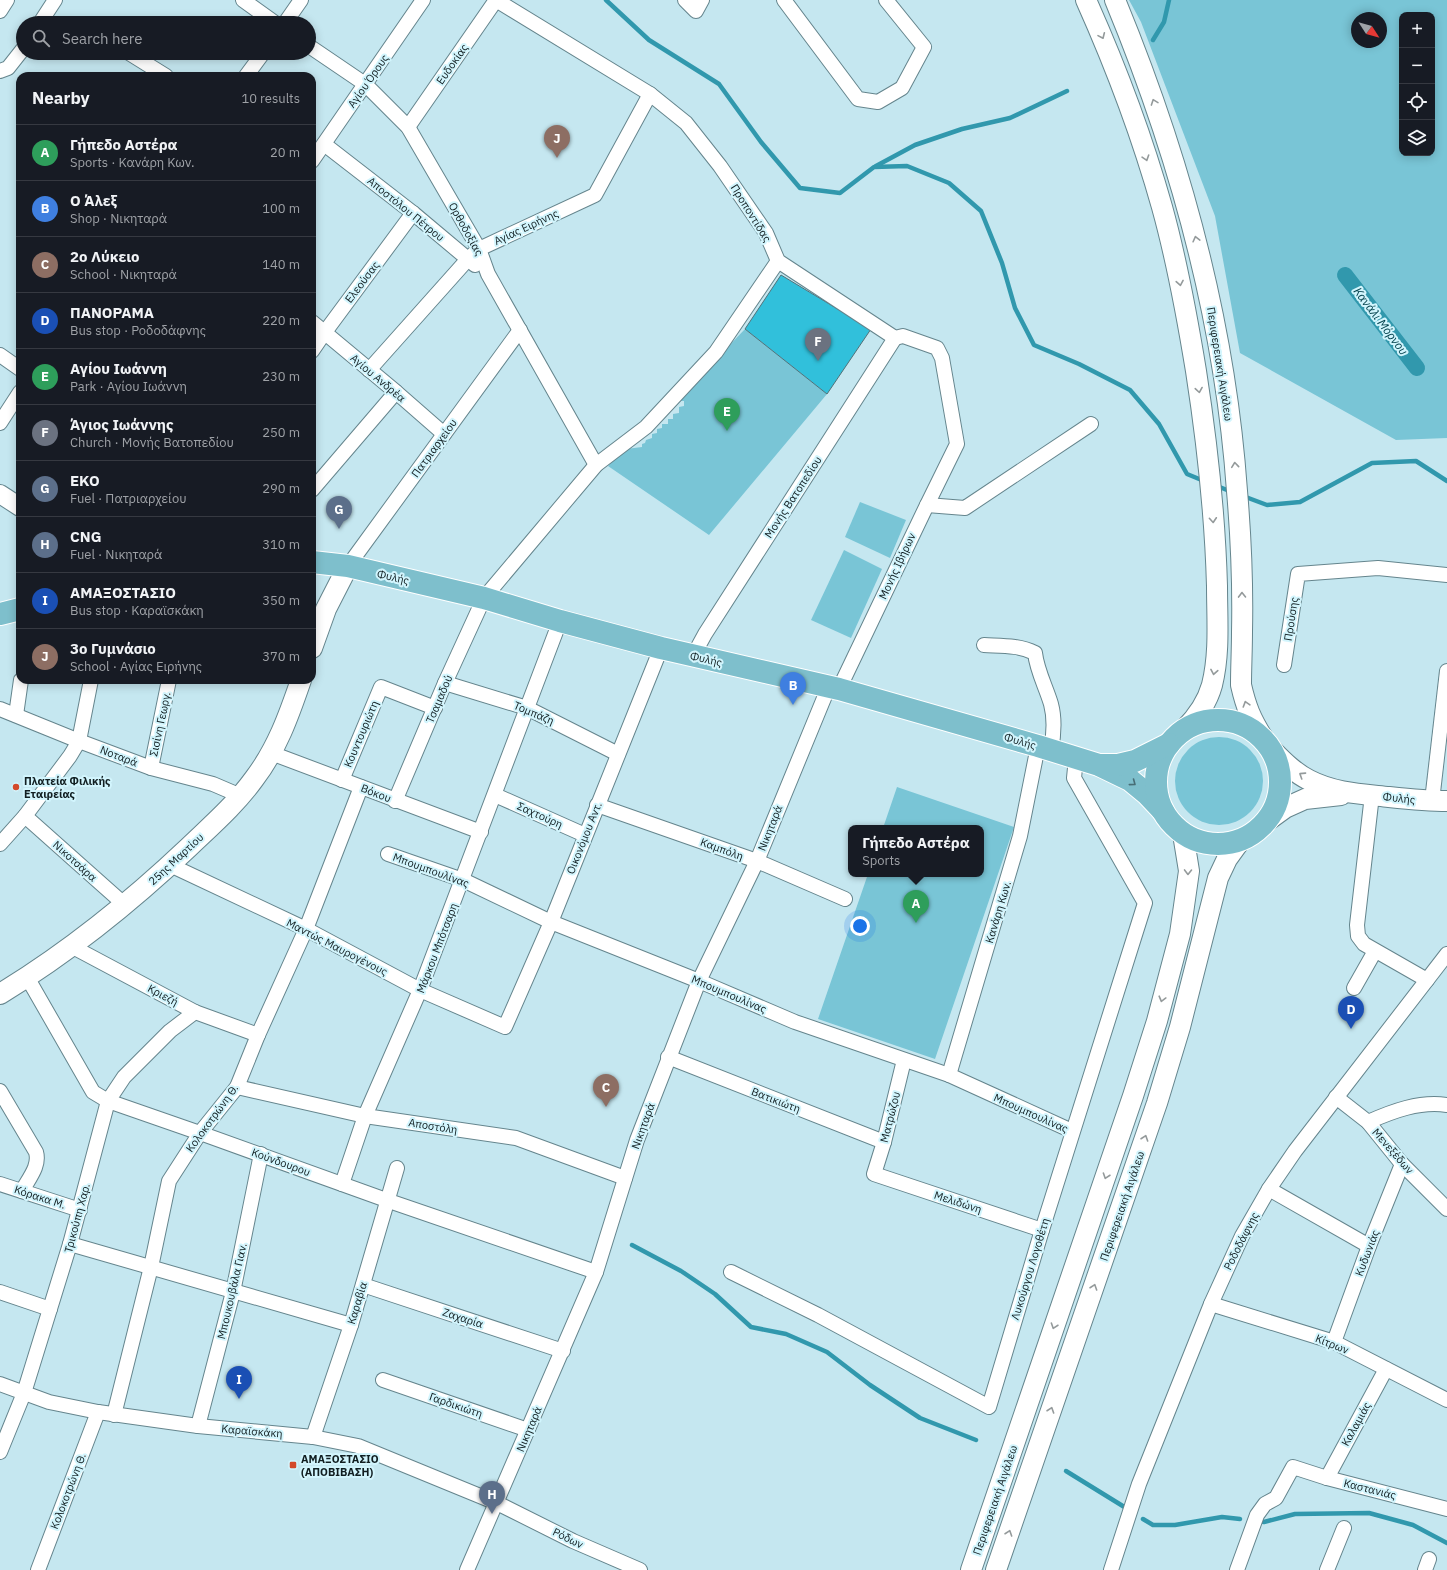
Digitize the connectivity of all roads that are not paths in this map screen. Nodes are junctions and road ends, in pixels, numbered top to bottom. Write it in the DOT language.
graph roads {
  1 [pos="7,0"];
  2 [pos="56,0"];
  3 [pos="242,0"];
  4 [pos="301,0"];
  5 [pos="423,0"];
  6 [pos="496,0"];
  7 [pos="685,0"];
  8 [pos="784,0"];
  9 [pos="886,0"];
  10 [pos="1086,0"];
  11 [pos="1114,0"];
  12 [pos="699,5"];
  13 [pos="0,11"];
  14 [pos="45,16"];
  15 [pos="265,16"];
  16 [pos="290,16"];
  17 [pos="316,51"];
  18 [pos="16,57"];
  19 [pos="140,60"];
  20 [pos="258,60"];
  21 [pos="0,71"];
  22 [pos="160,72"];
  23 [pos="249,72"];
  24 [pos="365,84"];
  25 [pos="650,94"];
  26 [pos="408,127"];
  27 [pos="324,144"];
  28 [pos="316,155"];
  29 [pos="413,213"];
  30 [pos="479,248"];
  31 [pos="468,259"];
  32 [pos="778,261"];
  33 [pos="488,274"];
  34 [pos="316,325"];
  35 [pos="520,330"];
  36 [pos="325,332"];
  37 [pos="895,338"];
  38 [pos="316,345"];
  39 [pos="0,355"];
  40 [pos="16,366"];
  41 [pos="369,370"];
  42 [pos="396,392"];
  43 [pos="16,398"];
  44 [pos="0,423"];
  45 [pos="1092,424"];
  46 [pos="444,434"];
  47 [pos="596,465"];
  48 [pos="316,485"];
  49 [pos="0,494"];
  50 [pos="16,504"];
  51 [pos="927,505"];
  52 [pos="316,562"];
  53 [pos="348,566"];
  54 [pos="1447,575"];
  55 [pos="484,598"];
  56 [pos="16,610"];
  57 [pos="0,614"];
  58 [pos="560,621"];
  59 [pos="316,637"];
  60 [pos="984,645"];
  61 [pos="661,648"];
  62 [pos="692,656"];
  63 [pos="1284,665"];
  64 [pos="1447,671"];
  65 [pos="445,683"];
  66 [pos="20,684"];
  67 [pos="90,684"];
  68 [pos="168,684"];
  69 [pos="300,684"];
  70 [pos="834,688"];
  71 [pos="435,708"];
  72 [pos="527,708"];
  73 [pos="0,709"];
  74 [pos="16,715"];
  75 [pos="1177,737"];
  76 [pos="79,741"];
  77 [pos="1268,745"];
  78 [pos="1044,748"];
  79 [pos="271,753"];
  80 [pos="618,754"];
  81 [pos="1076,758"];
  82 [pos="1099,765"];
  83 [pos="151,768"];
  84 [pos="342,780"];
  85 [pos="361,787"];
  86 [pos="1351,794"];
  87 [pos="495,795"];
  88 [pos="1372,795"];
  89 [pos="241,796"];
  90 [pos="395,800"];
  91 [pos="1440,801"];
  92 [pos="597,805"];
  93 [pos="1163,811"];
  94 [pos="25,816"];
  95 [pos="1267,821"];
  96 [pos="481,832"];
  97 [pos="1183,834"];
  98 [pos="585,835"];
  99 [pos="1240,841"];
  100 [pos="0,844"];
  101 [pos="388,854"];
  102 [pos="757,861"];
  103 [pos="170,865"];
  104 [pos="463,880"];
  105 [pos="845,899"];
  106 [pos="125,905"];
  107 [pos="551,922"];
  108 [pos="306,930"];
  109 [pos="72,946"];
  110 [pos="1375,951"];
  111 [pos="1446,958"];
  112 [pos="27,977"];
  113 [pos="1427,980"];
  114 [pos="699,981"];
  115 [pos="1354,988"];
  116 [pos="420,990"];
  117 [pos="0,994"];
  118 [pos="195,1012"];
  119 [pos="505,1027"];
  120 [pos="258,1035"];
  121 [pos="668,1057"];
  122 [pos="904,1060"];
  123 [pos="949,1075"];
  124 [pos="237,1087"];
  125 [pos="0,1091"];
  126 [pos="1336,1097"];
  127 [pos="108,1101"];
  128 [pos="1447,1105"];
  129 [pos="365,1116"];
  130 [pos="1368,1122"];
  131 [pos="1072,1131"];
  132 [pos="200,1132"];
  133 [pos="884,1142"];
  134 [pos="261,1154"];
  135 [pos="1402,1164"];
  136 [pos="397,1168"];
  137 [pos="874,1174"];
  138 [pos="625,1178"];
  139 [pos="0,1184"];
  140 [pos="342,1184"];
  141 [pos="1269,1189"];
  142 [pos="22,1191"];
  143 [pos="389,1201"];
  144 [pos="1447,1209"];
  145 [pos="80,1210"];
  146 [pos="1042,1230"];
  147 [pos="70,1244"];
  148 [pos="1369,1246"];
  149 [pos="151,1267"];
  150 [pos="596,1272"];
  151 [pos="731,1272"];
  152 [pos="363,1285"];
  153 [pos="0,1292"];
  154 [pos="233,1292"];
  155 [pos="1211,1304"];
  156 [pos="50,1309"];
  157 [pos="351,1325"];
  158 [pos="1334,1342"];
  159 [pos="562,1351"];
  160 [pos="1386,1369"];
  161 [pos="383,1380"];
  162 [pos="0,1384"];
  163 [pos="24,1393"];
  164 [pos="1447,1400"];
  165 [pos="98,1412"];
  166 [pos="114,1415"];
  167 [pos="198,1426"];
  168 [pos="528,1430"];
  169 [pos="313,1437"];
  170 [pos="0,1452"];
  171 [pos="1327,1478"];
  172 [pos="498,1503"];
  173 [pos="1447,1509"];
  174 [pos="1344,1528"];
  175 [pos="38,1570"];
  176 [pos="467,1570"];
  177 [pos="640,1570"];
  178 [pos="971,1570"];
  179 [pos="996,1570"];
  180 [pos="1111,1570"];
  181 [pos="1237,1570"];
  182 [pos="1327,1570"];
  1 -- 13 [label="street"];
  2 -- 14 [label="street"];
  3 -- 15 [label="street"];
  4 -- 16 [label="street"];
  5 -- 24 [label="street, Αγίου Όρους"];
  6 -- 25 [label="street, Προποντίδας"];
  6 -- 26 [label="street, Ευδοκίας"];
  7 -- 12 [label="street"];
  8 -- 9 [label="street"];
  10 -- 75 [label="main road, one-way"];
  77 -- 11 [label="main road, Περιφερειακή Αιγάλεω, one-way"];
  17 -- 24 [label="street, Ορθοδοξίας"];
  18 -- 21 [label="street"];
  19 -- 22 [label="street"];
  20 -- 23 [label="street"];
  24 -- 26 [label="street, Ορθοδοξίας"];
  24 -- 27 [label="street, Αγίου Όρους"];
  25 -- 30 [label="street, Αγίας Ειρήνης"];
  25 -- 32 [label="street, Προποντίδας"];
  26 -- 30 [label="street, Ορθοδοξίας"];
  27 -- 28 [label="street, Αγίου Όρους"];
  27 -- 29 [label="street, Αποστόλου Πέτρου"];
  29 -- 31 [label="street, Αποστόλου Πέτρου"];
  29 -- 36 [label="street, Ελεούσας"];
  30 -- 31 [label="street, Αγίας Ειρήνης"];
  30 -- 33 [label="street, Ορθοδοξίας"];
  31 -- 33 [label="street, Αποστόλου Πέτρου"];
  31 -- 41 [label="street, Αγίας Ειρήνης"];
  32 -- 37 [label="street"];
  32 -- 47 [label="street, Τσαμαδού"];
  33 -- 35 [label="street, Ορθοδοξίας"];
  34 -- 36 [label="street, Αγίου Ανδρέα"];
  35 -- 46 [label="street, Πατριαρχείου"];
  35 -- 47 [label="street, Ορθοδοξίας"];
  36 -- 38 [label="street, Ελεούσας"];
  36 -- 41 [label="street, Αγίου Ανδρέα"];
  37 -- 51 [label="street, Μονής Ιβήρων"];
  37 -- 62 [label="street, Μονής Βατοπεδίου"];
  39 -- 40 [label="street"];
  41 -- 42 [label="street, Αγίου Ανδρέα"];
  42 -- 46 [label="street, Αγίου Ανδρέα"];
  42 -- 48 [label="street"];
  43 -- 44 [label="street"];
  45 -- 51 [label="street"];
  46 -- 53 [label="street, Πατριαρχείου"];
  47 -- 55 [label="street, Τσαμαδού"];
  49 -- 50 [label="street"];
  51 -- 70 [label="street, Μονής Ιβήρων"];
  52 -- 53 [label="main road, Φυλής"];
  53 -- 55 [label="main road, Φυλής"];
  53 -- 59 [label="main road"];
  54 -- 63 [label="street, Προύσης"];
  55 -- 58 [label="main road, Φυλής"];
  55 -- 65 [label="street, Τσαμαδού"];
  56 -- 57 [label="main road"];
  58 -- 61 [label="main road, Φυλής"];
  58 -- 72 [label="street, Μάρκου Μπότσαρη"];
  60 -- 78 [label="street, Κανάρη Κων."];
  61 -- 62 [label="main road, Φυλής"];
  61 -- 80 [label="street, Οικονόμου Αντ."];
  62 -- 70 [label="main road, Φυλής"];
  64 -- 91 [label="street"];
  65 -- 71 [label="street, Τσαμαδού"];
  65 -- 72 [label="street, Τομπάζη"];
  66 -- 74 [label="street"];
  67 -- 76 [label="street"];
  68 -- 83 [label="street, Σισίνη Γεωργ."];
  69 -- 79 [label="main road, 25ης Μαρτίου"];
  70 -- 78 [label="main road, Φυλής"];
  70 -- 102 [label="street, Νικηταρά"];
  71 -- 84 [label="street, Κουντουριώτη"];
  71 -- 90 [label="street, Τσαμαδού"];
  72 -- 80 [label="street, Τομπάζη"];
  72 -- 87 [label="street, Μάρκου Μπότσαρη"];
  73 -- 74 [label="street, Νοταρά"];
  74 -- 76 [label="street, Νοταρά"];
  75 -- 77 [label="main road"];
  75 -- 82 [label="main road, Φυλής"];
  75 -- 93 [label="main road"];
  76 -- 83 [label="street, Νοταρά"];
  76 -- 94 [label="street"];
  86 -- 77 [label="main road, Φυλής, one-way"];
  77 -- 95 [label="main road"];
  78 -- 81 [label="main road, Φυλής"];
  78 -- 123 [label="street, Κανάρη Κων."];
  79 -- 84 [label="street, Βόκου"];
  79 -- 89 [label="main road, 25ης Μαρτίου"];
  80 -- 92 [label="street, Οικονόμου Αντ."];
  81 -- 82 [label="main road, Φυλής"];
  81 -- 131 [label="street, Λυκούργου Λογοθέτη"];
  82 -- 93 [label="main road, Φυλής, one-way"];
  83 -- 89 [label="street, Νοταρά"];
  84 -- 85 [label="street, Βόκου"];
  85 -- 90 [label="street, Βόκου"];
  85 -- 108 [label="street, Κολοκοτρώνη Θ."];
  86 -- 88 [label="main road, Φυλής"];
  86 -- 95 [label="main road, Φυλής"];
  87 -- 96 [label="street, Μάρκου Μπότσαρη"];
  87 -- 98 [label="street, Σαχτούρη"];
  88 -- 91 [label="main road, Φυλής"];
  88 -- 110 [label="street"];
  89 -- 103 [label="main road, 25ης Μαρτίου"];
  90 -- 96 [label="street, Βόκου"];
  92 -- 98 [label="street, Οικονόμου Αντ."];
  92 -- 102 [label="street, Καμπόλη"];
  93 -- 97 [label="main road"];
  94 -- 100 [label="street"];
  94 -- 106 [label="street, Νικοτσάρα"];
  95 -- 99 [label="main road"];
  96 -- 104 [label="street, Μάρκου Μπότσαρη"];
  97 -- 99 [label="main road"];
  97 -- 178 [label="main road, Περιφερειακή Αιγάλεω, one-way"];
  98 -- 107 [label="street, Οικονόμου Αντ."];
  179 -- 99 [label="main road, Περιφερειακή Αιγάλεω, one-way"];
  101 -- 104 [label="street, Μπουμπουλίνας"];
  102 -- 105 [label="street, Καμπόλη"];
  102 -- 114 [label="street, Νικηταρά"];
  103 -- 106 [label="main road, 25ης Μαρτίου"];
  103 -- 108 [label="street, Μαντώς Μαυρογένους"];
  104 -- 107 [label="street, Μπουμπουλίνας"];
  104 -- 116 [label="street, Μάρκου Μπότσαρη"];
  106 -- 109 [label="main road, 25ης Μαρτίου"];
  107 -- 114 [label="street, Μπουμπουλίνας"];
  107 -- 119 [label="street, Οικονόμου Αντ."];
  108 -- 116 [label="street, Μαντώς Μαυρογένους"];
  108 -- 120 [label="street, Κολοκοτρώνη Θ."];
  109 -- 112 [label="main road, 25ης Μαρτίου"];
  109 -- 118 [label="street, Κριεζή"];
  110 -- 113 [label="street"];
  110 -- 115 [label="street"];
  111 -- 113 [label="street, Ροδοδάφνης"];
  112 -- 117 [label="main road, 25ης Μαρτίου"];
  112 -- 127 [label="street, Κούνδουρου"];
  113 -- 126 [label="street, Ροδοδάφνης"];
  114 -- 121 [label="street, Νικηταρά"];
  114 -- 122 [label="street, Μπουμπουλίνας"];
  116 -- 119 [label="street, Μαντώς Μαυρογένους"];
  116 -- 129 [label="street, Μάρκου Μπότσαρη"];
  118 -- 120 [label="street, Κριεζή"];
  118 -- 127 [label="street, Τρικούπη Χαρ."];
  120 -- 124 [label="street, Κολοκοτρώνη Θ."];
  121 -- 133 [label="street, Βατικιώτη"];
  121 -- 138 [label="street, Νικηταρά"];
  122 -- 123 [label="street, Μπουμπουλίνας"];
  122 -- 133 [label="street, Ματρώζου"];
  123 -- 131 [label="street, Μπουμπουλίνας"];
  124 -- 129 [label="street, Αποστόλη"];
  124 -- 132 [label="street, Κολοκοτρώνη Θ."];
  125 -- 142 [label="street"];
  126 -- 130 [label="street, Μενεξέδων"];
  126 -- 141 [label="street, Ροδοδάφνης"];
  127 -- 132 [label="street, Κούνδουρου"];
  127 -- 145 [label="street, Τρικούπη Χαρ."];
  128 -- 130 [label="street"];
  129 -- 138 [label="street, Αποστόλη"];
  129 -- 140 [label="street, Μάρκου Μπότσαρη"];
  130 -- 135 [label="street, Μενεξέδων"];
  131 -- 146 [label="street, Λυκούργου Λογοθέτη"];
  132 -- 134 [label="street, Κούνδουρου"];
  132 -- 149 [label="street, Κολοκοτρώνη Θ."];
  133 -- 137 [label="street, Ματρώζου"];
  134 -- 140 [label="street, Κούνδουρου"];
  134 -- 154 [label="street, Μπουκουβάλα Γιαν."];
  135 -- 144 [label="street, Μενεξέδων"];
  135 -- 148 [label="street, Κυδωνιάς"];
  136 -- 143 [label="street, Καραβία"];
  137 -- 146 [label="street, Μελιδώνη"];
  138 -- 150 [label="street, Νικηταρά"];
  139 -- 142 [label="street, Κόρακα Μ."];
  140 -- 143 [label="street, Κούνδουρου"];
  141 -- 148 [label="street"];
  141 -- 155 [label="street, Ροδοδάφνης"];
  142 -- 145 [label="street, Κόρακα Μ."];
  143 -- 150 [label="street, Κούνδουρου"];
  143 -- 152 [label="street, Καραβία"];
  145 -- 147 [label="street, Τρικούπη Χαρ."];
  146 -- 151 [label="street, Λυκούργου Λογοθέτη"];
  147 -- 149 [label="street"];
  147 -- 156 [label="street, Τρικούπη Χαρ."];
  148 -- 158 [label="street, Κυδωνιάς"];
  149 -- 154 [label="street"];
  149 -- 166 [label="street, Κολοκοτρώνη Θ."];
  150 -- 159 [label="street, Νικηταρά"];
  152 -- 157 [label="street, Καραβία"];
  152 -- 159 [label="street, Ζαχαρία"];
  153 -- 156 [label="street"];
  154 -- 157 [label="street"];
  154 -- 167 [label="street, Μπουκουβάλα Γιαν."];
  155 -- 158 [label="street, Κίτρων"];
  155 -- 180 [label="street, Ροδοδάφνης"];
  156 -- 163 [label="street, Τρικούπη Χαρ."];
  157 -- 169 [label="street, Καραβία"];
  158 -- 160 [label="street, Κίτρων"];
  159 -- 168 [label="street, Νικηταρά"];
  160 -- 164 [label="street, Κίτρων"];
  160 -- 171 [label="street, Καλαμιάς"];
  161 -- 168 [label="street, Γαρδικιώτη"];
  162 -- 163 [label="street, Καραϊσκάκη"];
  163 -- 165 [label="street, Καραϊσκάκη"];
  163 -- 170 [label="street, Τρικούπη Χαρ."];
  165 -- 166 [label="street, Καραϊσκάκη"];
  165 -- 175 [label="street, Κολοκοτρώνη Θ."];
  166 -- 167 [label="street, Καραϊσκάκη"];
  167 -- 169 [label="street, Καραϊσκάκη"];
  168 -- 172 [label="street, Νικηταρά"];
  169 -- 172 [label="street, Καραϊσκάκη"];
  171 -- 173 [label="street, Καστανιάς"];
  171 -- 181 [label="street, Καστανιάς"];
  172 -- 176 [label="street, Νικηταρά"];
  172 -- 177 [label="street, Ρόδων"];
  174 -- 182 [label="street"];
}
